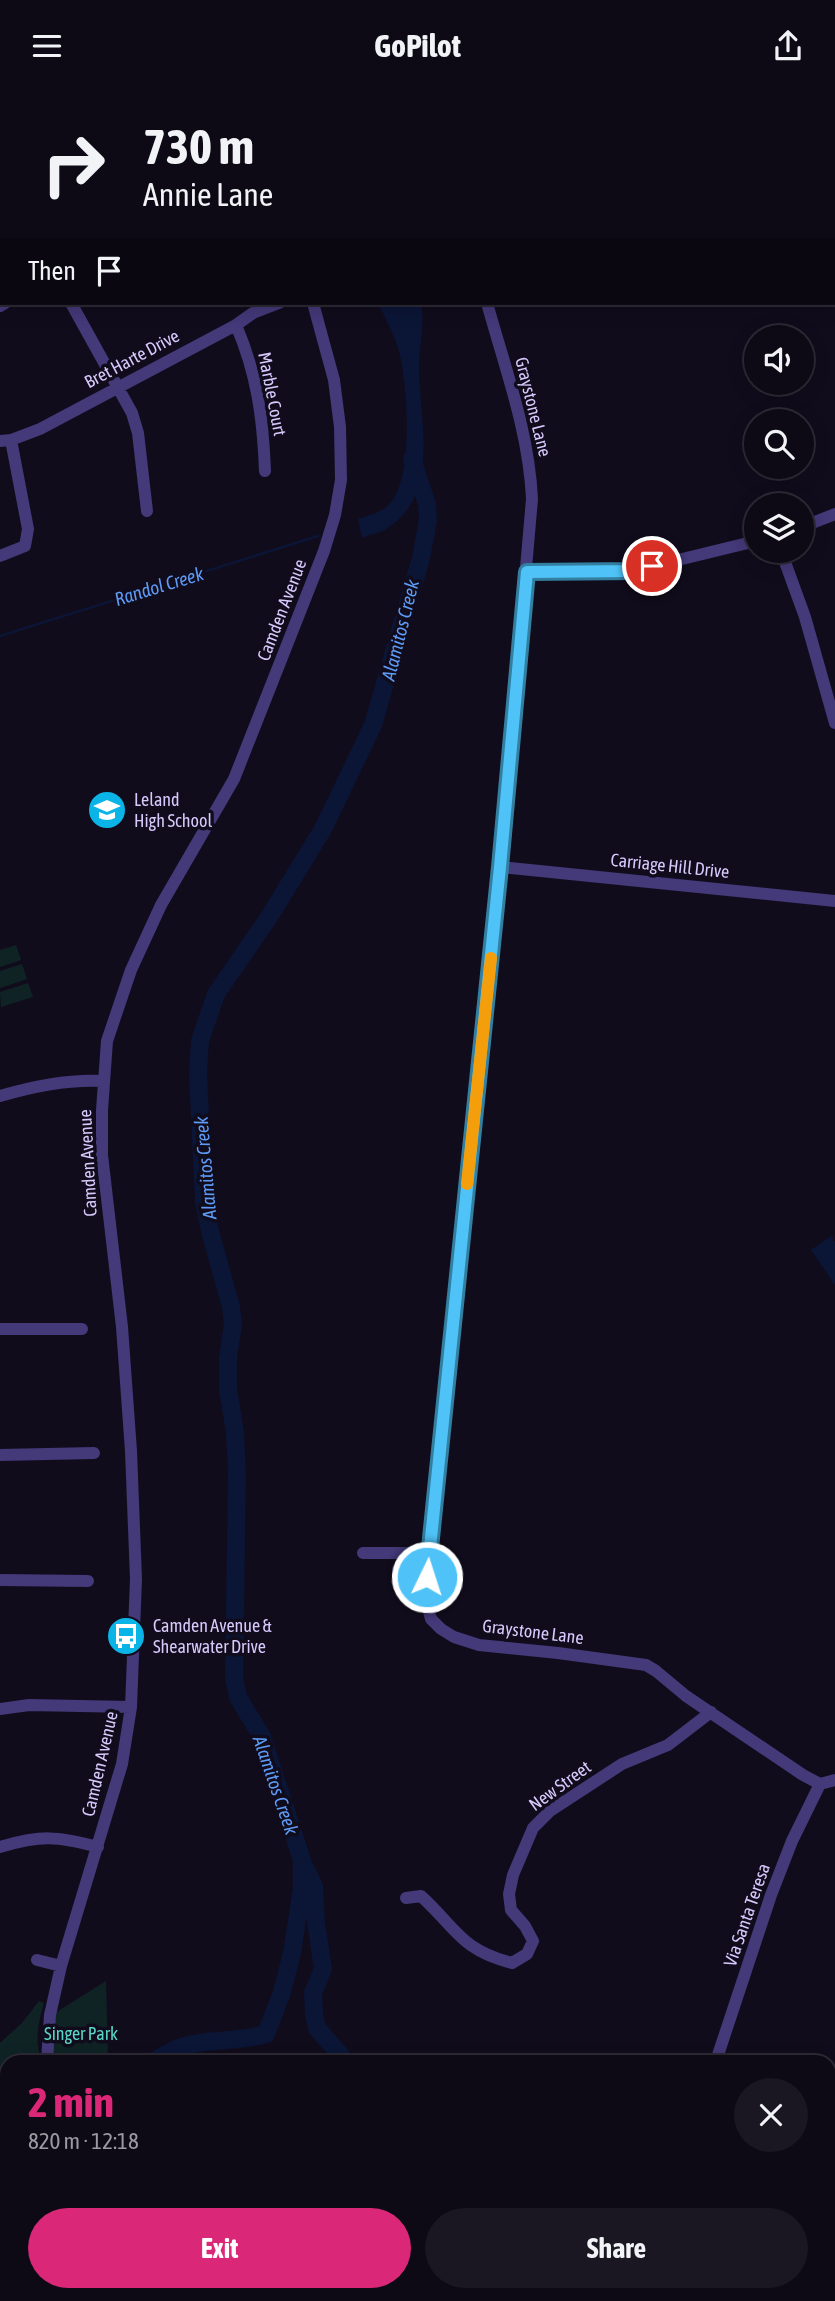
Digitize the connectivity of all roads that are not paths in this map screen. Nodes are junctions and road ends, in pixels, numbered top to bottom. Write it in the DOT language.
graph roads {
  1 [pos="72,305"];
  2 [pos="274,305"];
  3 [pos="314,305"];
  4 [pos="487,305"];
  5 [pos="236,325"];
  6 [pos="118,386"];
  7 [pos="6,441"];
  8 [pos="265,471"];
  9 [pos="146,511"];
  10 [pos="835,514"];
  11 [pos="814,522"];
  12 [pos="744,544"];
  13 [pos="0,556"];
  14 [pos="785,563"];
  15 [pos="527,572"];
  16 [pos="835,723"];
  17 [pos="500,867"];
  18 [pos="835,901"];
  19 [pos="103,1081"];
  20 [pos="0,1096"];
  21 [pos="0,1329"];
  22 [pos="82,1329"];
  23 [pos="94,1453"];
  24 [pos="0,1454"];
  25 [pos="363,1553"];
  26 [pos="428,1553"];
  27 [pos="0,1580"];
  28 [pos="88,1581"];
  29 [pos="131,1707"];
  30 [pos="0,1709"];
  31 [pos="711,1712"];
  32 [pos="835,1780"];
  33 [pos="820,1784"];
  34 [pos="0,1847"];
  35 [pos="98,1847"];
  36 [pos="406,1898"];
  37 [pos="37,1960"];
  38 [pos="61,1966"];
  39 [pos="47,2055"];
  40 [pos="718,2055"];
  1 -- 6 [label="street"];
  2 -- 5 [label="street, Bret Harte Drive"];
  3 -- 19 [label="street, Camden Avenue"];
  4 -- 15 [label="street, Graystone Lane"];
  5 -- 6 [label="street, Bret Harte Drive"];
  5 -- 8 [label="street, Marble Court"];
  6 -- 7 [label="street, Bret Harte Drive"];
  6 -- 9 [label="street"];
  7 -- 13 [label="street"];
  10 -- 11 [label="street"];
  12 -- 15 [label="street"];
  14 -- 16 [label="street"];
  15 -- 17 [label="street, Graystone Lane"];
  17 -- 18 [label="street, Carriage Hill Drive"];
  17 -- 26 [label="street, Graystone Lane"];
  19 -- 20 [label="street"];
  19 -- 29 [label="street, Camden Avenue"];
  21 -- 22 [label="street"];
  23 -- 24 [label="street"];
  25 -- 26 [label="street"];
  26 -- 31 [label="street, Graystone Lane"];
  27 -- 28 [label="street"];
  29 -- 30 [label="street"];
  29 -- 35 [label="street, Camden Avenue"];
  31 -- 33 [label="street, Graystone Lane"];
  31 -- 36 [label="street, New Street"];
  32 -- 33 [label="street"];
  33 -- 40 [label="street, Via Santa Teresa"];
  34 -- 35 [label="street"];
  35 -- 38 [label="street, Camden Avenue"];
  37 -- 38 [label="street"];
  38 -- 39 [label="street, Camden Avenue"];
}
